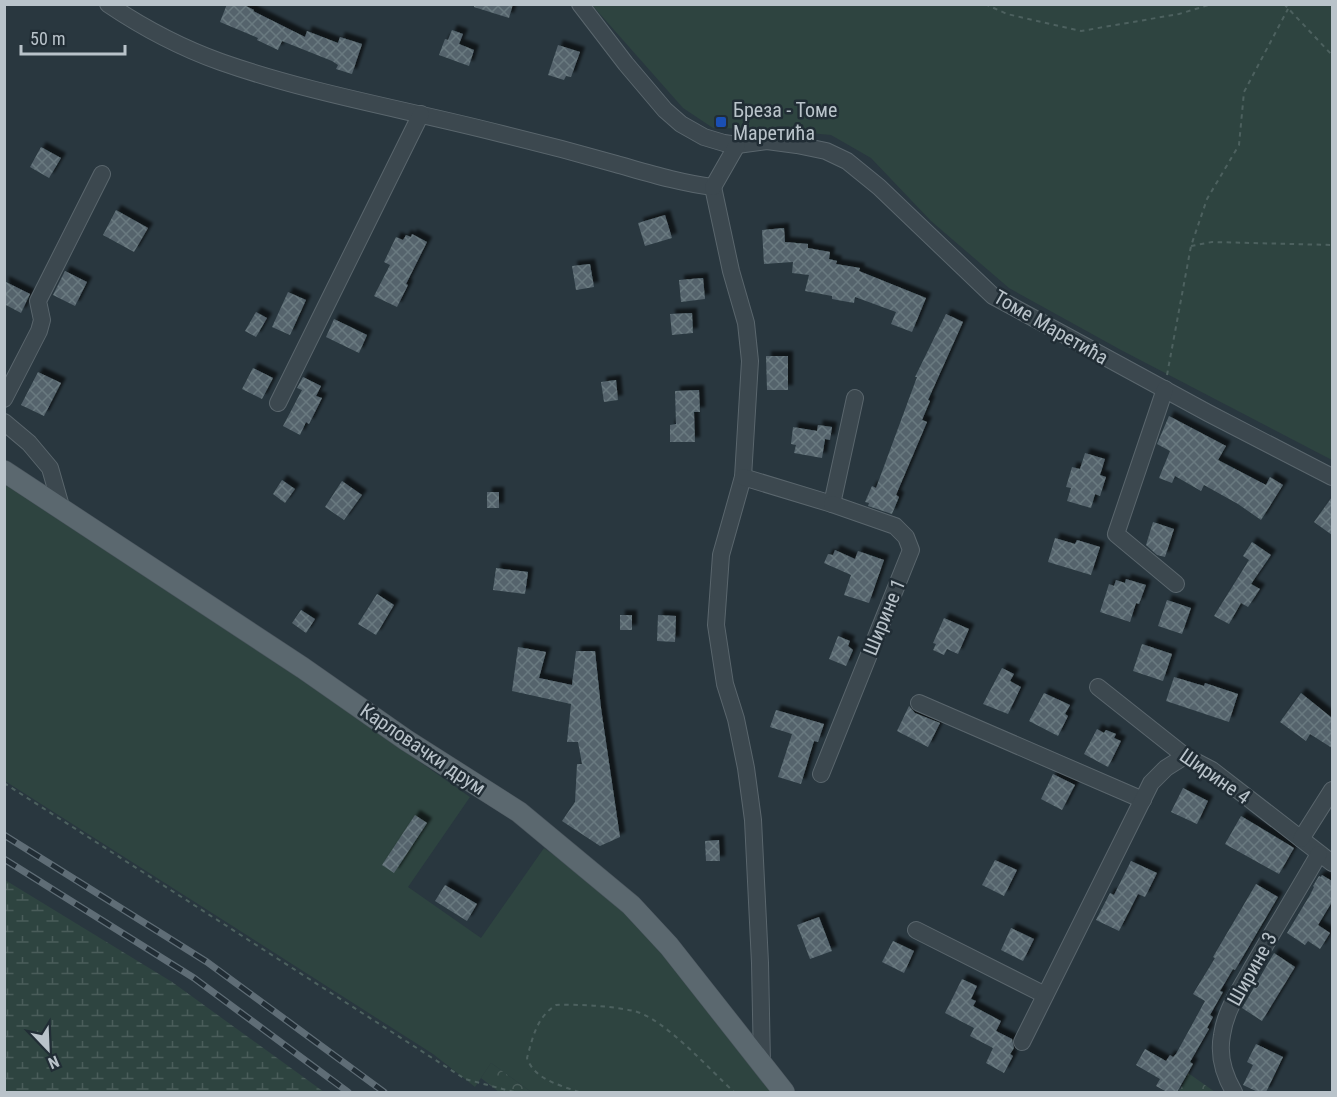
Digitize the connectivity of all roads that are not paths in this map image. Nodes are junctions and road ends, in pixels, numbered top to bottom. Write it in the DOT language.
graph roads {
  1 [pos="108,4"];
  2 [pos="580,4"];
  3 [pos="421,114"];
  4 [pos="737,145"];
  5 [pos="102,174"];
  6 [pos="713,187"];
  7 [pos="1165,389"];
  8 [pos="855,398"];
  9 [pos="4,399"];
  10 [pos="278,403"];
  11 [pos="4,422"];
  12 [pos="4,471"];
  13 [pos="743,477"];
  14 [pos="1332,477"];
  15 [pos="832,504"];
  16 [pos="62,510"];
  17 [pos="1176,584"];
  18 [pos="1098,687"];
  19 [pos="919,703"];
  20 [pos="1185,756"];
  21 [pos="821,774"];
  22 [pos="1332,790"];
  23 [pos="1143,800"];
  24 [pos="1301,839"];
  25 [pos="1326,858"];
  26 [pos="916,930"];
  27 [pos="1046,995"];
  28 [pos="1022,1042"];
  29 [pos="762,1064"];
  30 [pos="784,1092"];
  31 [pos="1234,1092"];
  1 -- 3 [label="street"];
  2 -- 4 [label="street, Томе Маретића"];
  3 -- 6 [label="street"];
  3 -- 10 [label="street"];
  4 -- 6 [label="street"];
  4 -- 7 [label="street, Томе Маретића"];
  5 -- 9 [label="street"];
  6 -- 13 [label="street"];
  7 -- 14 [label="street, Томе Маретића"];
  7 -- 17 [label="street"];
  8 -- 15 [label="street"];
  11 -- 16 [label="street"];
  12 -- 16 [label="main road, Карловачки друм"];
  13 -- 15 [label="street"];
  13 -- 29 [label="street"];
  15 -- 21 [label="street, Ширине 1"];
  16 -- 29 [label="main road, Карловачки друм"];
  18 -- 20 [label="street, Ширине 4"];
  19 -- 23 [label="street"];
  20 -- 23 [label="street"];
  20 -- 24 [label="street, Ширине 4"];
  22 -- 24 [label="street"];
  23 -- 27 [label="street"];
  24 -- 25 [label="street, Ширине 4"];
  25 -- 31 [label="street, Ширине 3"];
  26 -- 27 [label="street"];
  27 -- 28 [label="street"];
  29 -- 30 [label="main road, Карловачки друм"];
}
